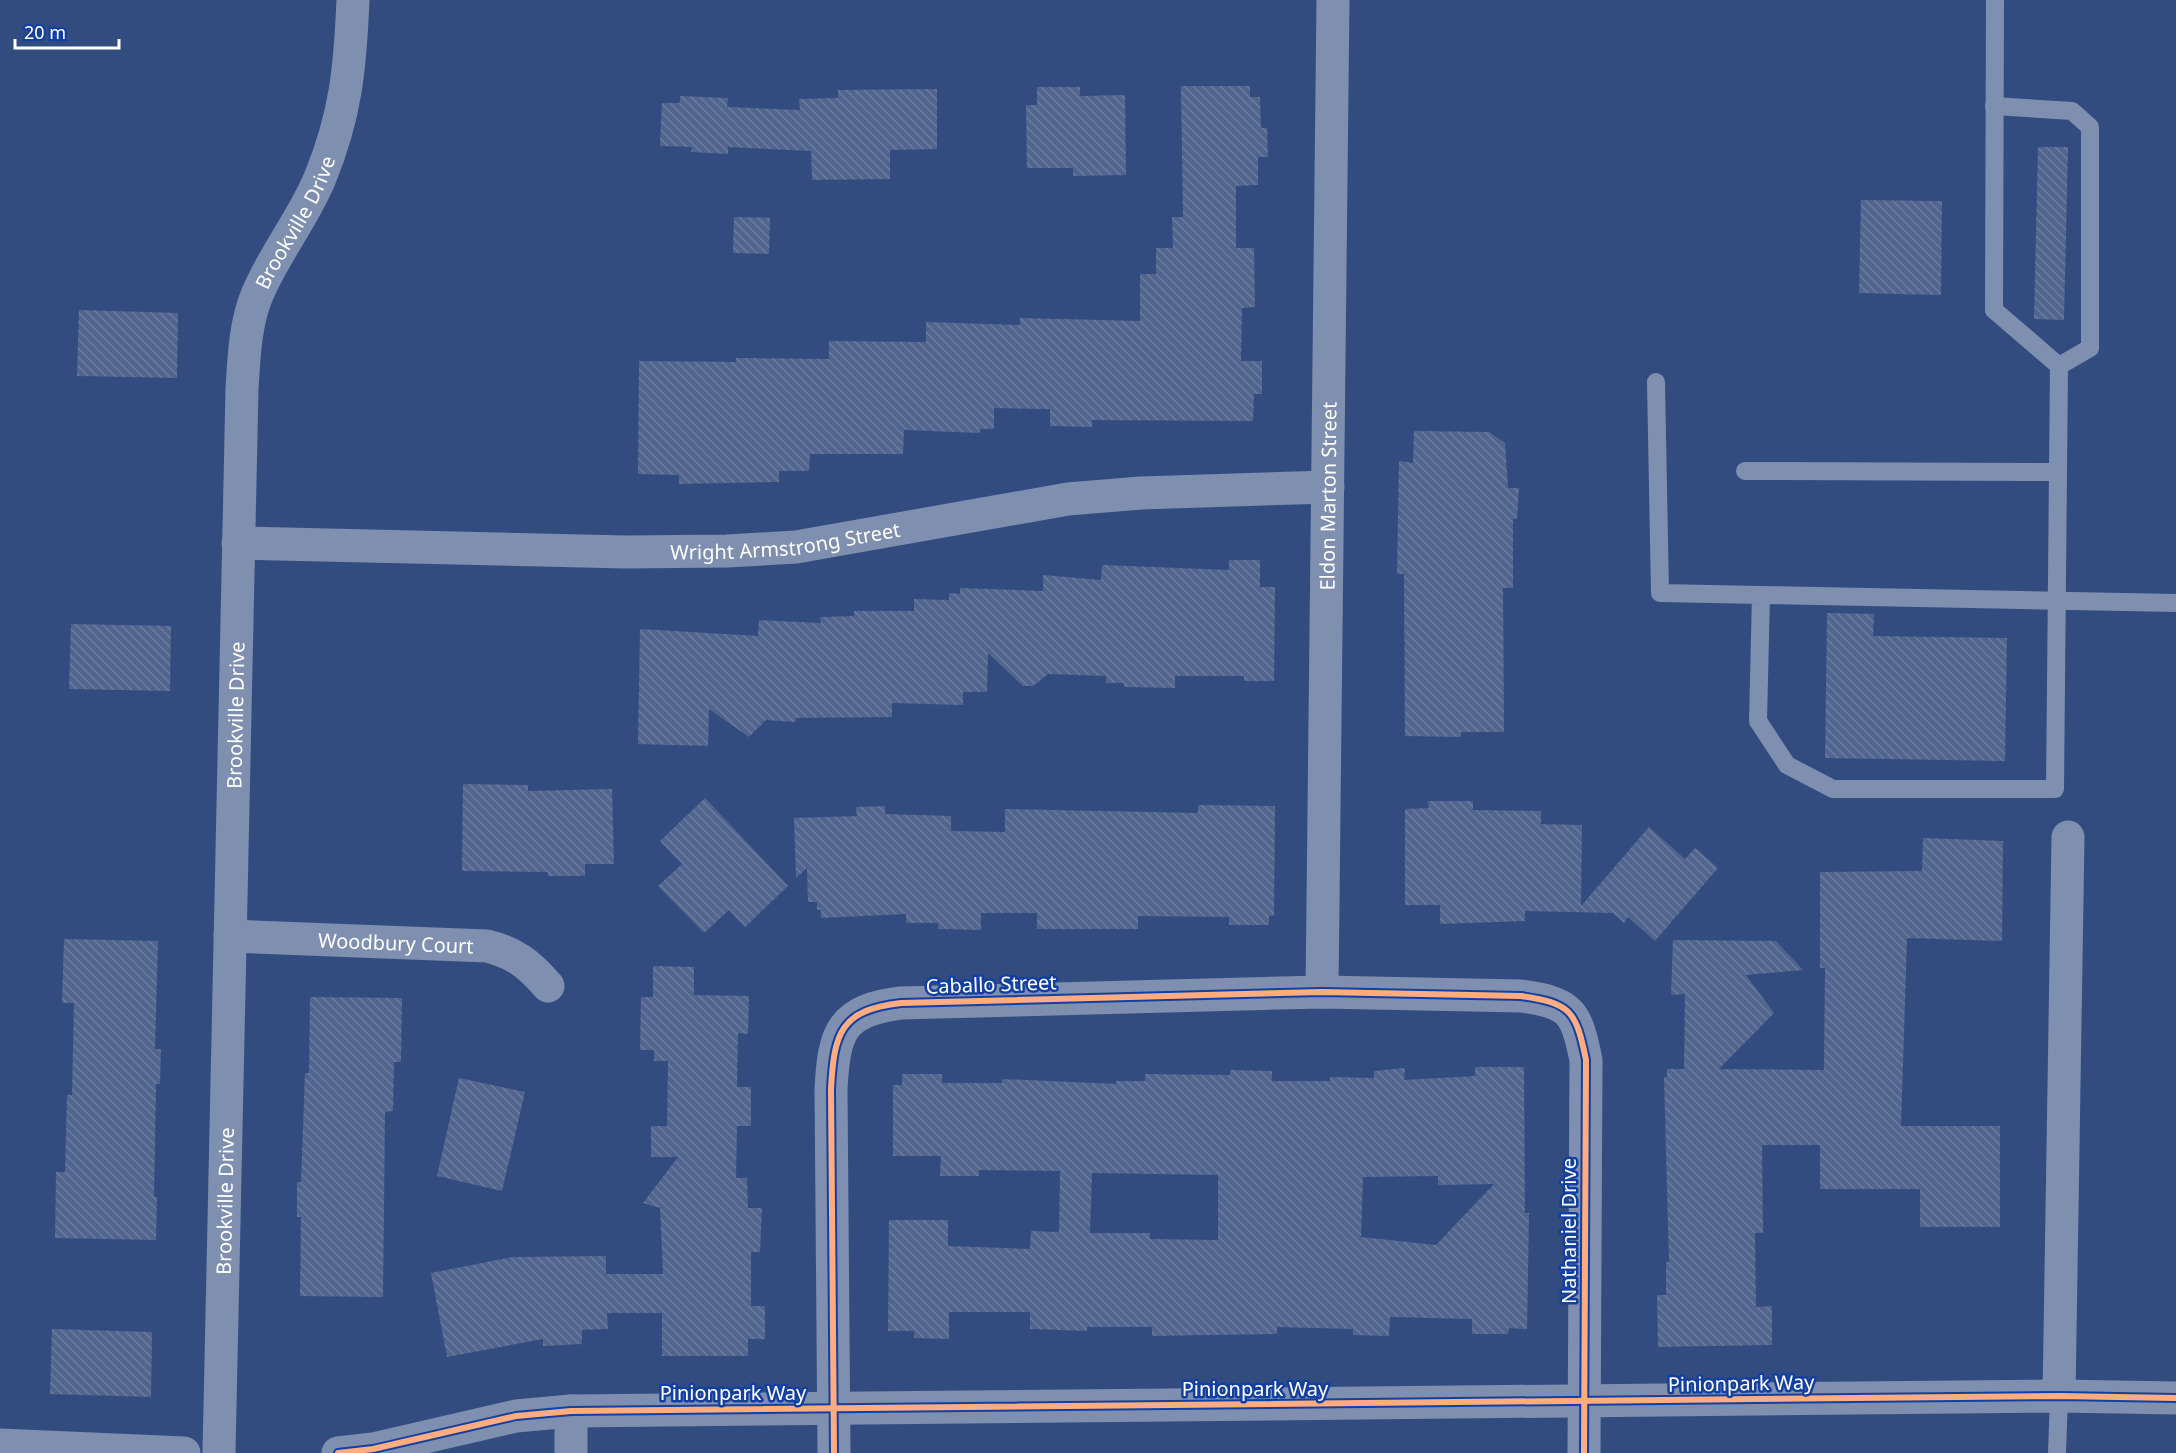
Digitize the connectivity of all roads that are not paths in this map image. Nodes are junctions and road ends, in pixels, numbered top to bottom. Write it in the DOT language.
graph roads {
  1 [pos="353,0"];
  2 [pos="1333,0"];
  3 [pos="1995,0"];
  4 [pos="1994,106"];
  5 [pos="2059,366"];
  6 [pos="1656,382"];
  7 [pos="1745,471"];
  8 [pos="2057,472"];
  9 [pos="1328,487"];
  10 [pos="238,543"];
  11 [pos="1761,595"];
  12 [pos="2056,599"];
  13 [pos="2176,603"];
  14 [pos="2068,837"];
  15 [pos="230,936"];
  16 [pos="548,986"];
  17 [pos="1322,992"];
  18 [pos="1569,1012"];
  19 [pos="2059,1396"];
  20 [pos="2176,1398"];
  21 [pos="1584,1402"];
  22 [pos="835,1408"];
  23 [pos="571,1411"];
  24 [pos="5,1445"];
  25 [pos="184,1453"];
  26 [pos="219,1453"];
  27 [pos="338,1453"];
  28 [pos="571,1453"];
  29 [pos="834,1453"];
  30 [pos="1584,1453"];
  31 [pos="2057,1453"];
  1 -- 10 [label="street, Brookville Drive"];
  2 -- 9 [label="street, Eldon Marton Street"];
  3 -- 4 [label="lane"];
  4 -- 5 [label="lane"];
  4 -- 5 [label="lane"];
  5 -- 8 [label="lane"];
  6 -- 11 [label="lane"];
  7 -- 8 [label="lane"];
  8 -- 12 [label="lane"];
  9 -- 10 [label="street, Wright Armstrong Street"];
  9 -- 17 [label="street, Eldon Marton Street"];
  10 -- 15 [label="street, Brookville Drive"];
  11 -- 12 [label="lane"];
  11 -- 12 [label="lane"];
  12 -- 13 [label="lane"];
  14 -- 19 [label="street"];
  15 -- 16 [label="street, Woodbury Court"];
  15 -- 26 [label="street, Brookville Drive"];
  17 -- 18 [label="street, Caballo Street"];
  17 -- 22 [label="street, Caballo Street"];
  18 -- 21 [label="street, Nathaniel Drive"];
  19 -- 20 [label="street, Pinionpark Way"];
  19 -- 21 [label="street, Pinionpark Way"];
  19 -- 31 [label="lane"];
  21 -- 22 [label="street, Pinionpark Way"];
  21 -- 30 [label="street, Nathaniel Drive"];
  22 -- 23 [label="street, Pinionpark Way"];
  22 -- 29 [label="street, Caballo Street"];
  23 -- 27 [label="street, Pinionpark Way"];
  23 -- 28 [label="street"];
  24 -- 25 [label="street"];
}
